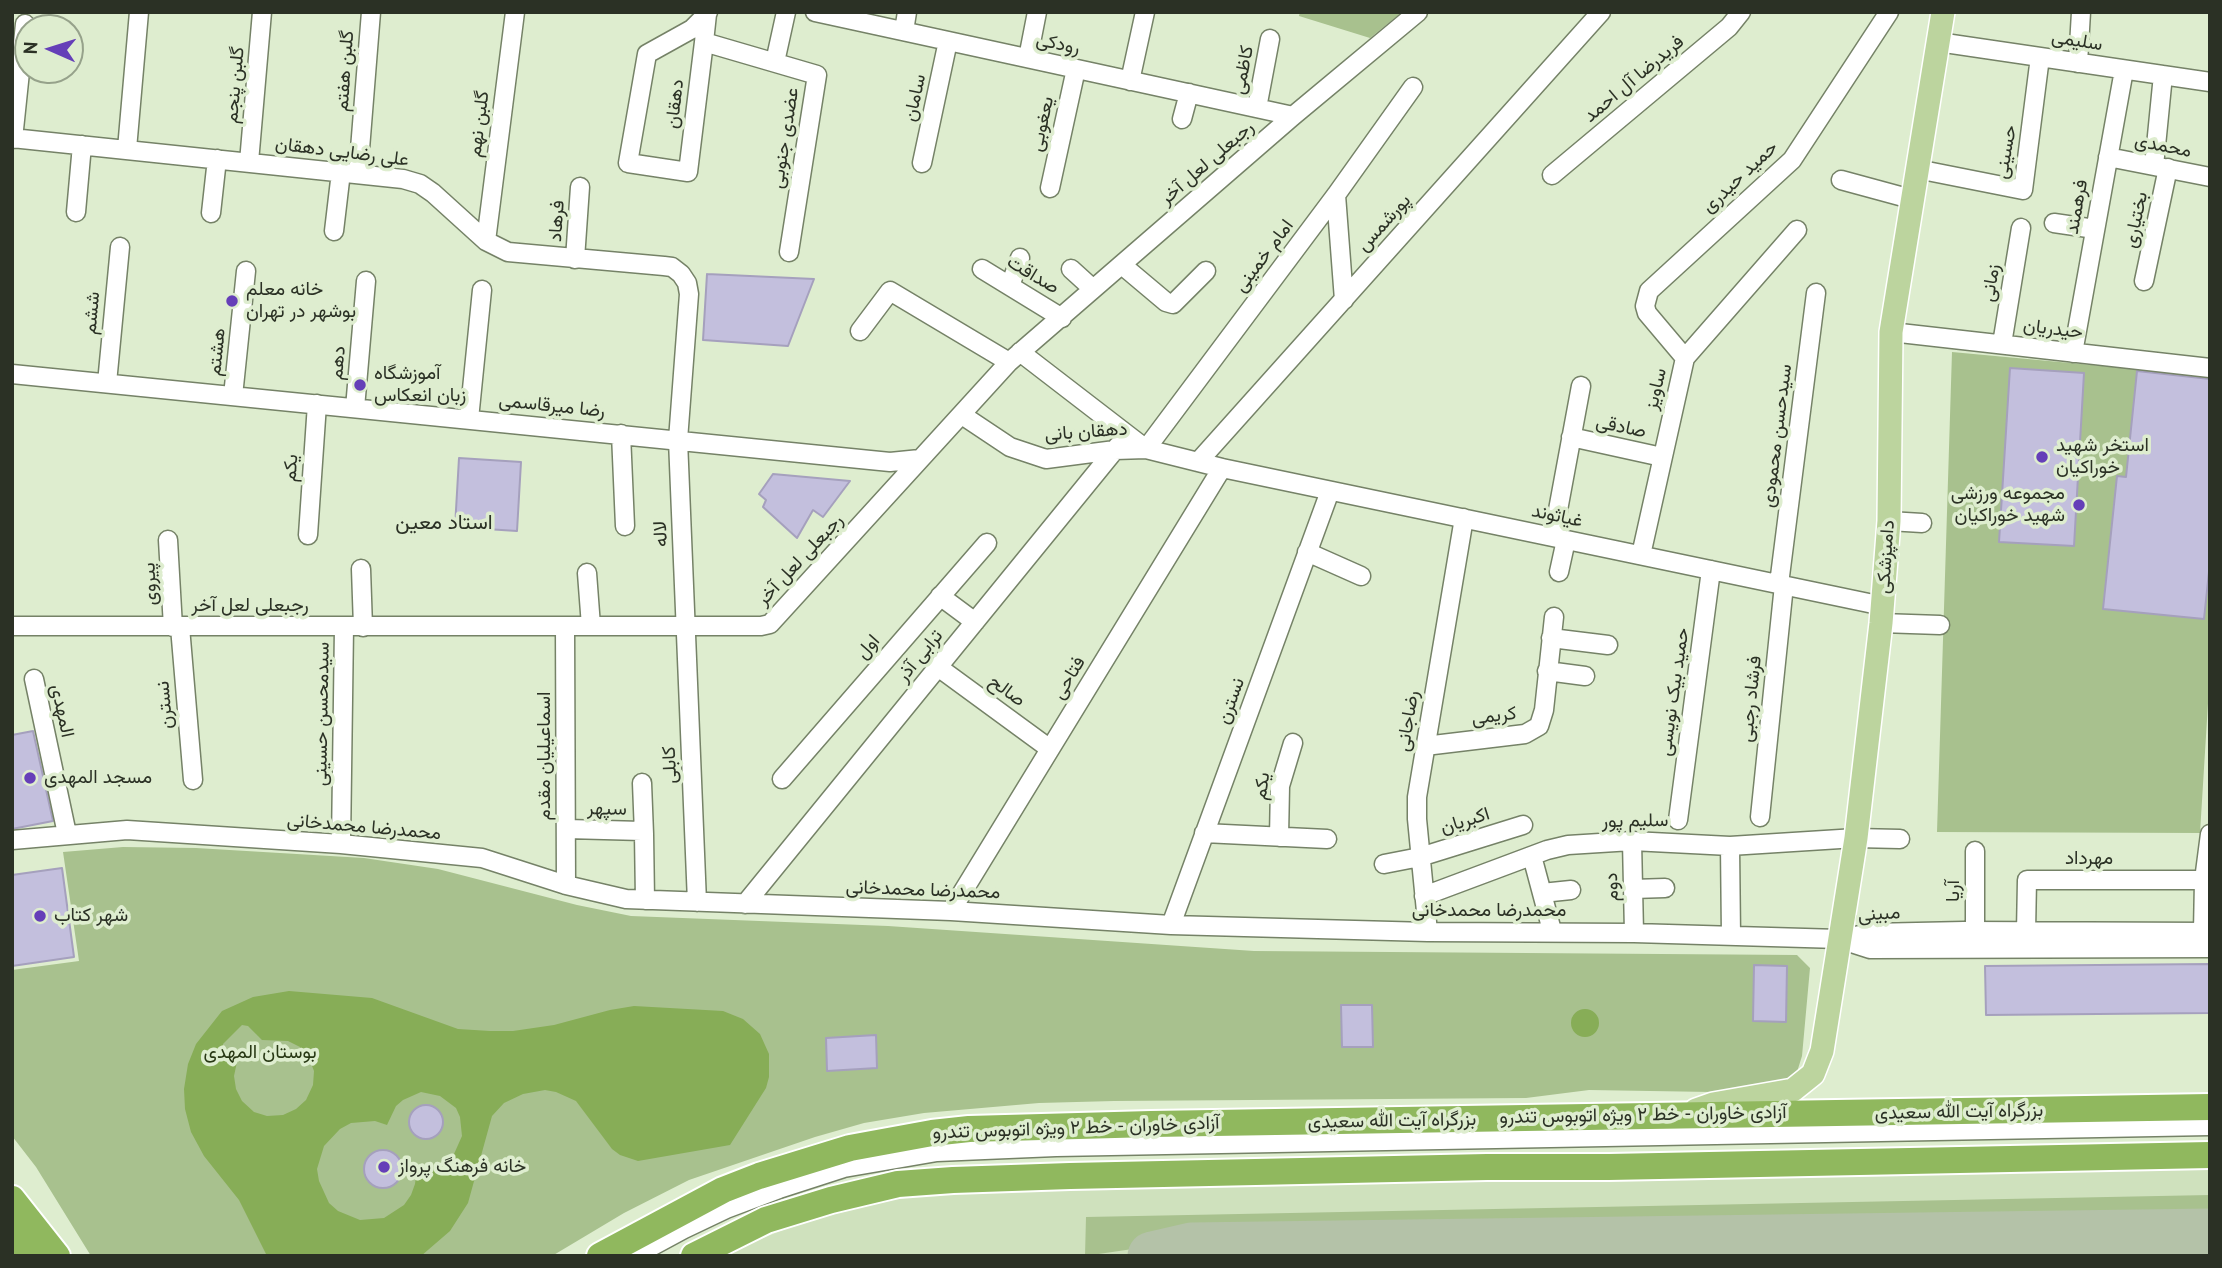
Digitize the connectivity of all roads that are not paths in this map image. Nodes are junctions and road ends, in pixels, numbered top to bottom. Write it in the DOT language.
graph roads {
  1 [pos="139,12"];
  2 [pos="262,12"];
  3 [pos="371,12"];
  4 [pos="514,12"];
  5 [pos="786,12"];
  6 [pos="815,12"];
  7 [pos="907,12"];
  8 [pos="1037,12"];
  9 [pos="1145,12"];
  10 [pos="1418,12"];
  11 [pos="1601,12"];
  12 [pos="1741,12"];
  13 [pos="1889,12"];
  14 [pos="1943,12"];
  15 [pos="2081,12"];
  16 [pos="707,13"];
  17 [pos="904,32"];
  18 [pos="1270,39"];
  19 [pos="948,41"];
  20 [pos="704,42"];
  21 [pos="1938,42"];
  22 [pos="2040,57"];
  23 [pos="1028,58"];
  24 [pos="775,62"];
  25 [pos="2078,63"];
  26 [pos="1076,69"];
  27 [pos="2124,69"];
  28 [pos="2163,75"];
  29 [pos="1130,80"];
  30 [pos="2210,82"];
  31 [pos="19,84"];
  32 [pos="1412,87"];
  33 [pos="1189,93"];
  34 [pos="1257,108"];
  35 [pos="1293,116"];
  36 [pos="1182,119"];
  37 [pos="13,138"];
  38 [pos="82,145"];
  39 [pos="127,149"];
  40 [pos="2108,157"];
  41 [pos="217,159"];
  42 [pos="249,162"];
  43 [pos="922,163"];
  44 [pos="2161,167"];
  45 [pos="1917,169"];
  46 [pos="350,173"];
  47 [pos="1552,175"];
  48 [pos="2210,177"];
  49 [pos="1841,180"];
  50 [pos="580,187"];
  51 [pos="1050,188"];
  52 [pos="1336,195"];
  53 [pos="1912,199"];
  54 [pos="76,212"];
  55 [pos="211,213"];
  56 [pos="2054,223"];
  57 [pos="2021,228"];
  58 [pos="2095,229"];
  59 [pos="1797,230"];
  60 [pos="334,231"];
  61 [pos="486,241"];
  62 [pos="120,247"];
  63 [pos="789,252"];
  64 [pos="1020,258"];
  65 [pos="575,259"];
  66 [pos="1122,265"];
  67 [pos="982,269"];
  68 [pos="1070,269"];
  69 [pos="246,271"];
  70 [pos="1206,271"];
  71 [pos="366,281"];
  72 [pos="2144,281"];
  73 [pos="1010,286"];
  74 [pos="1093,289"];
  75 [pos="482,290"];
  76 [pos="1816,293"];
  77 [pos="1344,300"];
  78 [pos="1062,318"];
  79 [pos="860,331"];
  80 [pos="1891,332"];
  81 [pos="2002,344"];
  82 [pos="2073,353"];
  83 [pos="1014,357"];
  84 [pos="1685,358"];
  85 [pos="2210,368"];
  86 [pos="12,374"];
  87 [pos="107,383"];
  88 [pos="1581,386"];
  89 [pos="233,396"];
  90 [pos="317,404"];
  91 [pos="355,408"];
  92 [pos="962,415"];
  93 [pos="469,419"];
  94 [pos="621,434"];
  95 [pos="1128,434"];
  96 [pos="1571,437"];
  97 [pos="678,440"];
  98 [pos="1146,449"];
  99 [pos="1115,450"];
  100 [pos="1662,457"];
  101 [pos="920,459"];
  102 [pos="1198,462"];
  103 [pos="1222,468"];
  104 [pos="1330,491"];
  105 [pos="1464,518"];
  106 [pos="1889,521"];
  107 [pos="1922,523"];
  108 [pos="625,526"];
  109 [pos="308,535"];
  110 [pos="1559,538"];
  111 [pos="168,540"];
  112 [pos="987,543"];
  113 [pos="1307,552"];
  114 [pos="1641,555"];
  115 [pos="361,569"];
  116 [pos="1712,570"];
  117 [pos="1559,572"];
  118 [pos="587,573"];
  119 [pos="1361,576"];
  120 [pos="1782,584"];
  121 [pos="940,596"];
  122 [pos="1882,614"];
  123 [pos="1554,617"];
  124 [pos="975,622"];
  125 [pos="1940,625"];
  126 [pos="12,626"];
  127 [pos="344,626"];
  128 [pos="363,626"];
  129 [pos="565,626"];
  130 [pos="591,626"];
  131 [pos="686,626"];
  132 [pos="176,627"];
  133 [pos="1551,638"];
  134 [pos="1608,645"];
  135 [pos="938,667"];
  136 [pos="1547,671"];
  137 [pos="1584,676"];
  138 [pos="34,678"];
  139 [pos="1293,743"];
  140 [pos="1425,746"];
  141 [pos="1050,750"];
  142 [pos="782,779"];
  143 [pos="193,780"];
  144 [pos="642,783"];
  145 [pos="1760,817"];
  146 [pos="1678,820"];
  147 [pos="1523,825"];
  148 [pos="567,829"];
  149 [pos="1204,833"];
  150 [pos="68,834"];
  151 [pos="644,834"];
  152 [pos="2209,834"];
  153 [pos="1279,837"];
  154 [pos="1856,838"];
  155 [pos="1327,839"];
  156 [pos="1900,839"];
  157 [pos="12,840"];
  158 [pos="1632,841"];
  159 [pos="341,844"];
  160 [pos="1730,846"];
  161 [pos="1975,851"];
  162 [pos="1532,856"];
  163 [pos="1420,857"];
  164 [pos="1384,863"];
  165 [pos="2204,880"];
  166 [pos="566,886"];
  167 [pos="1665,888"];
  168 [pos="1633,889"];
  169 [pos="1571,890"];
  170 [pos="1542,893"];
  171 [pos="1424,896"];
  172 [pos="645,900"];
  173 [pos="697,902"];
  174 [pos="745,904"];
  175 [pos="951,911"];
  176 [pos="1171,925"];
  177 [pos="1551,927"];
  178 [pos="1428,932"];
  179 [pos="2026,932"];
  180 [pos="1634,933"];
  181 [pos="1731,936"];
  182 [pos="2207,937"];
  183 [pos="1839,939"];
  184 [pos="1975,940"];
  185 [pos="2210,1107"];
  186 [pos="1680,1116"];
  187 [pos="2210,1126"];
  188 [pos="2210,1135"];
  189 [pos="2210,1154"];
  190 [pos="12,1199"];
  191 [pos="12,1217"];
  192 [pos="27,1256"];
  193 [pos="57,1256"];
  194 [pos="600,1256"];
  195 [pos="634,1256"];
  196 [pos="652,1256"];
  197 [pos="694,1256"];
  1 -- 39 [label="street"];
  2 -- 42 [label="street, گلبن پنجم"];
  3 -- 46 [label="street, گلبن هفتم"];
  4 -- 61 [label="street, گلبن نهم"];
  5 -- 24 [label="street"];
  6 -- 17 [label="street, رودکی"];
  7 -- 17 [label="street"];
  8 -- 23 [label="street"];
  9 -- 29 [label="street"];
  10 -- 35 [label="street, رجبعلی لعل آخر"];
  11 -- 77 [label="street, پورشمس"];
  12 -- 47 [label="street, فریدرضا آل احمد"];
  13 -- 84 [label="street, حمید حیدری"];
  14 -- 21 [label="main road, دامپزشکی"];
  15 -- 25 [label="street"];
  16 -- 20 [label="street, دهقان"];
  16 -- 20 [label="street, دهقان"];
  17 -- 19 [label="street, رودکی"];
  18 -- 34 [label="street, کاظمی"];
  19 -- 23 [label="street, رودکی"];
  19 -- 43 [label="street, سامان"];
  20 -- 24 [label="street"];
  21 -- 22 [label="street, سلیمی"];
  21 -- 45 [label="main road, دامپزشکی"];
  22 -- 25 [label="street, سلیمی"];
  22 -- 45 [label="street, حسینی"];
  23 -- 26 [label="street, رودکی"];
  24 -- 63 [label="street, عضدی جنوبی"];
  25 -- 27 [label="street, سلیمی"];
  26 -- 29 [label="street, رودکی"];
  26 -- 51 [label="street, یعغوبی"];
  27 -- 28 [label="street, سلیمی"];
  27 -- 40 [label="street, فرهمند"];
  28 -- 30 [label="street, سلیمی"];
  28 -- 44 [label="street, بختیاری"];
  29 -- 33 [label="street, رودکی"];
  31 -- 37 [label="street"];
  32 -- 52 [label="street, امام خمینی"];
  33 -- 34 [label="street, رودکی"];
  33 -- 36 [label="street"];
  34 -- 35 [label="street, رودکی"];
  35 -- 66 [label="street, رجبعلی لعل آخر"];
  37 -- 38 [label="street, علی رضایی دهقان"];
  38 -- 39 [label="street, علی رضایی دهقان"];
  38 -- 54 [label="street"];
  39 -- 41 [label="street, علی رضایی دهقان"];
  40 -- 44 [label="street, محمدی"];
  40 -- 58 [label="street, فرهمند"];
  41 -- 42 [label="street, علی رضایی دهقان"];
  41 -- 55 [label="street"];
  42 -- 46 [label="street, علی رضایی دهقان"];
  44 -- 48 [label="street, محمدی"];
  44 -- 72 [label="street, بختیاری"];
  45 -- 53 [label="main road, دامپزشکی"];
  46 -- 60 [label="street, گلبن هفتم"];
  46 -- 61 [label="street, علی رضایی دهقان"];
  49 -- 53 [label="street"];
  50 -- 65 [label="street, فرهاد"];
  52 -- 77 [label="street"];
  52 -- 98 [label="street, امام خمینی"];
  53 -- 80 [label="main road, دامپزشکی"];
  56 -- 58 [label="street"];
  57 -- 81 [label="street, زمانی"];
  58 -- 82 [label="street, فرهمند"];
  59 -- 84 [label="street, ساویز"];
  61 -- 65 [label="street, علی رضایی دهقان"];
  62 -- 87 [label="street, ششم"];
  64 -- 73 [label="street"];
  65 -- 97 [label="street, علی رضایی دهقان"];
  66 -- 70 [label="street"];
  66 -- 74 [label="street, رجبعلی لعل آخر"];
  67 -- 73 [label="street, صداقت"];
  68 -- 74 [label="street"];
  69 -- 89 [label="street, هشتم"];
  71 -- 91 [label="street, دهم"];
  73 -- 78 [label="street, صداقت"];
  74 -- 78 [label="street, رجبعلی لعل آخر"];
  75 -- 93 [label="street"];
  76 -- 120 [label="street, سیدحسن محمودی"];
  77 -- 102 [label="street, پورشمس"];
  78 -- 83 [label="street, رجبعلی لعل آخر"];
  79 -- 83 [label="street"];
  80 -- 81 [label="street, حیدریان"];
  80 -- 106 [label="main road, دامپزشکی"];
  81 -- 82 [label="street, حیدریان"];
  82 -- 85 [label="street, حیدریان"];
  83 -- 92 [label="street, رجبعلی لعل آخر"];
  83 -- 95 [label="street"];
  84 -- 100 [label="street, ساویز"];
  86 -- 87 [label="street, رضا میرقاسمی"];
  87 -- 89 [label="street, رضا میرقاسمی"];
  88 -- 96 [label="street, صادقی"];
  89 -- 90 [label="street, رضا میرقاسمی"];
  90 -- 91 [label="street, رضا میرقاسمی"];
  90 -- 109 [label="street, یکم"];
  91 -- 93 [label="street, رضا میرقاسمی"];
  92 -- 99 [label="street, دهقان بانی"];
  92 -- 101 [label="street, رجبعلی لعل آخر"];
  93 -- 94 [label="street, رضا میرقاسمی"];
  94 -- 97 [label="street, رضا میرقاسمی"];
  94 -- 108 [label="street"];
  95 -- 98 [label="street"];
  95 -- 99 [label="street, ترابی آذر"];
  96 -- 100 [label="street, صادقی"];
  96 -- 110 [label="street, صادقی"];
  97 -- 101 [label="street, رضا میرقاسمی"];
  97 -- 131 [label="street, لاله"];
  98 -- 99 [label="street, دهقان بانی"];
  98 -- 102 [label="street, دهقان بانی"];
  99 -- 124 [label="street, ترابی آذر"];
  100 -- 114 [label="street, ساویز"];
  101 -- 131 [label="street, رجبعلی لعل آخر"];
  102 -- 103 [label="street, دهقان بانی"];
  103 -- 104 [label="street, غیاثوند"];
  103 -- 141 [label="street, فتاحی"];
  104 -- 105 [label="street, غیاثوند"];
  104 -- 113 [label="street, نسترن"];
  105 -- 110 [label="street, غیاثوند"];
  105 -- 140 [label="street, رضاجانی"];
  106 -- 107 [label="street"];
  106 -- 122 [label="main road, دامپزشکی"];
  110 -- 114 [label="street, غیاثوند"];
  110 -- 117 [label="street, صادقی"];
  111 -- 132 [label="street, پیروی"];
  112 -- 121 [label="street, اول"];
  113 -- 119 [label="street"];
  113 -- 149 [label="street, نسترن"];
  114 -- 116 [label="street, غیاثوند"];
  115 -- 128 [label="street"];
  116 -- 120 [label="street, غیاثوند"];
  116 -- 146 [label="street, حمید بیک نویسی"];
  118 -- 130 [label="street"];
  120 -- 122 [label="street, غیاثوند"];
  120 -- 145 [label="street, فرشاد رجبی"];
  121 -- 124 [label="street"];
  121 -- 142 [label="street, اول"];
  122 -- 125 [label="street, غیاثوند"];
  122 -- 154 [label="main road, دامپزشکی"];
  123 -- 133 [label="street, کریمی"];
  124 -- 135 [label="street, ترابی آذر"];
  126 -- 132 [label="street, رجبعلی لعل آخر"];
  127 -- 128 [label="street, رجبعلی لعل آخر"];
  127 -- 132 [label="street, رجبعلی لعل آخر"];
  127 -- 159 [label="street, سیدمحسن حسینی"];
  128 -- 129 [label="street, رجبعلی لعل آخر"];
  129 -- 130 [label="street, رجبعلی لعل آخر"];
  129 -- 148 [label="street, اسماعیلیان مقدم"];
  130 -- 131 [label="street, رجبعلی لعل آخر"];
  131 -- 173 [label="street, کابلی"];
  132 -- 143 [label="street, نسترن"];
  133 -- 134 [label="street"];
  133 -- 136 [label="street, کریمی"];
  135 -- 141 [label="street, صالح"];
  135 -- 174 [label="street, ترابی آذر"];
  136 -- 137 [label="street"];
  136 -- 140 [label="street, کریمی"];
  138 -- 150 [label="street, المهدی"];
  139 -- 153 [label="street, یکم"];
  140 -- 163 [label="street, رضاجانی"];
  141 -- 175 [label="street, فتاحی"];
  144 -- 151 [label="street, سپهر"];
  147 -- 163 [label="street, اکبریان"];
  148 -- 151 [label="street, سپهر"];
  148 -- 166 [label="street, اسماعیلیان مقدم"];
  149 -- 153 [label="street"];
  149 -- 176 [label="street, نسترن"];
  150 -- 157 [label="street, محمدرضا محمدخانی"];
  150 -- 159 [label="street, محمدرضا محمدخانی"];
  151 -- 172 [label="street, سپهر"];
  152 -- 165 [label="street"];
  153 -- 155 [label="street"];
  154 -- 156 [label="street, سلیم پور"];
  154 -- 160 [label="street, سلیم پور"];
  154 -- 183 [label="main road, دامپزشکی"];
  158 -- 160 [label="street, سلیم پور"];
  158 -- 162 [label="street, سلیم پور"];
  158 -- 168 [label="street, دوم"];
  159 -- 166 [label="street, محمدرضا محمدخانی"];
  160 -- 181 [label="street"];
  161 -- 184 [label="street, آریا"];
  162 -- 170 [label="street"];
  162 -- 171 [label="street, سلیم پور"];
  163 -- 164 [label="street, اکبریان"];
  163 -- 171 [label="street, رضاجانی"];
  165 -- 179 [label="street, مهرداد"];
  165 -- 182 [label="street"];
  166 -- 172 [label="street, محمدرضا محمدخانی"];
  167 -- 168 [label="street"];
  168 -- 180 [label="street, دوم"];
  169 -- 170 [label="street"];
  170 -- 177 [label="street"];
  171 -- 178 [label="street, رضاجانی"];
  172 -- 173 [label="street, محمدرضا محمدخانی"];
  173 -- 174 [label="street, محمدرضا محمدخانی"];
  174 -- 175 [label="street, محمدرضا محمدخانی"];
  175 -- 176 [label="street, محمدرضا محمدخانی"];
  176 -- 178 [label="street, محمدرضا محمدخانی"];
  178 -- 180 [label="street, محمدرضا محمدخانی"];
  179 -- 182 [label="street, مبینی"];
  179 -- 184 [label="street, مبینی"];
  180 -- 181 [label="street, محمدرضا محمدخانی"];
  181 -- 183 [label="street, محمدرضا محمدخانی"];
  182 -- 184 [label="street, مبینی"];
  183 -- 184 [label="street, مبینی"];
  183 -- 186 [label="main road, دامپزشکی"];
  185 -- 186 [label="highway, بزرگراه آیت الله سعیدی"];
  186 -- 194 [label="highway, بزرگراه آیت الله سعیدی"];
  187 -- 195 [label="street, آزادی خاوران - خط ۲ ویژه اتوبوس تندرو"];
  188 -- 196 [label="street, آزادی خاوران - خط ۲ ویژه اتوبوس تندرو"];
  189 -- 197 [label="highway"];
  190 -- 193 [label="highway"];
  191 -- 192 [label="highway"];
}
